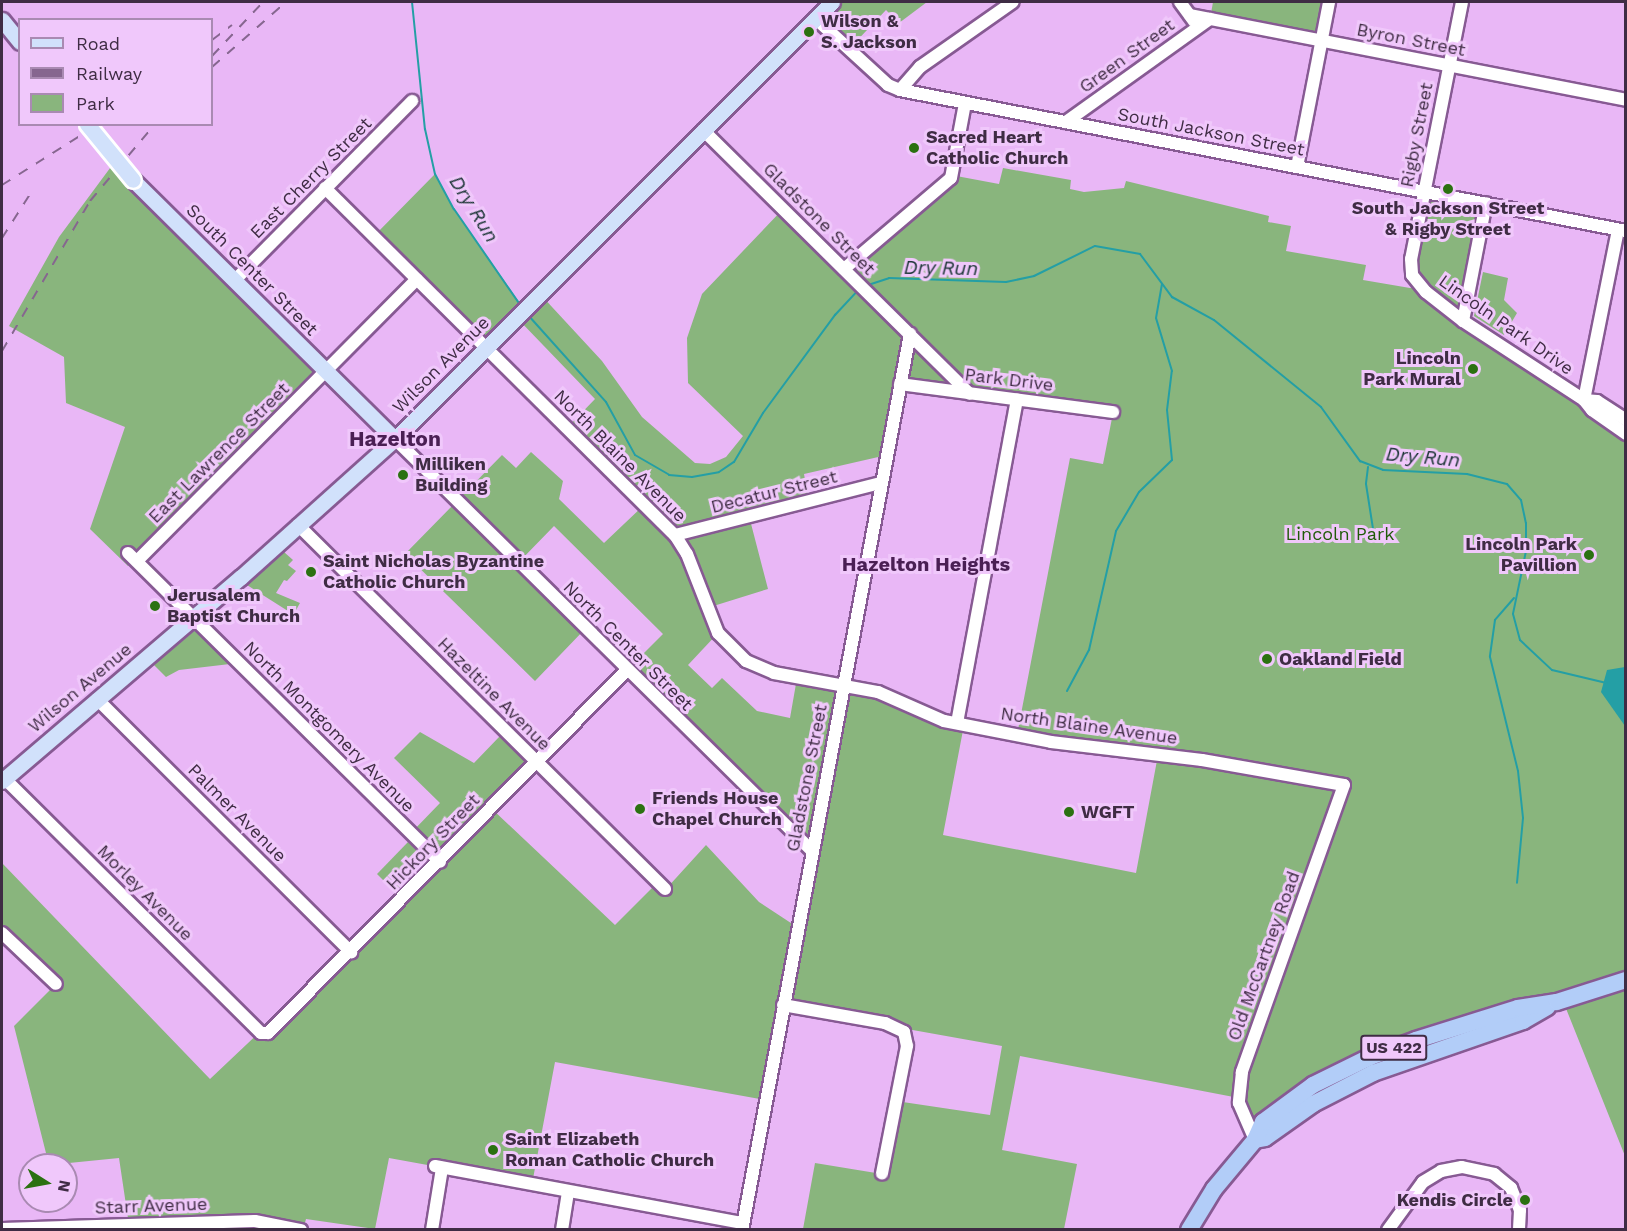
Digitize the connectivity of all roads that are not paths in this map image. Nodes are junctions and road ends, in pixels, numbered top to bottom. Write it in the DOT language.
graph roads {
  1 [pos="832,2"];
  2 [pos="1013,2"];
  3 [pos="1180,2"];
  4 [pos="1329,2"];
  5 [pos="1462,2"];
  6 [pos="1190,15"];
  7 [pos="815,18"];
  8 [pos="1210,19"];
  9 [pos="2,20"];
  10 [pos="1198,27"];
  11 [pos="18,40"];
  12 [pos="1322,41"];
  13 [pos="1449,66"];
  14 [pos="900,90"];
  15 [pos="1626,100"];
  16 [pos="412,101"];
  17 [pos="966,103"];
  18 [pos="1066,122"];
  19 [pos="89,126"];
  20 [pos="703,130"];
  21 [pos="1297,167"];
  22 [pos="325,188"];
  23 [pos="1424,191"];
  24 [pos="1486,203"];
  25 [pos="1622,230"];
  26 [pos="844,269"];
  27 [pos="1412,275"];
  28 [pos="417,279"];
  29 [pos="236,280"];
  30 [pos="1463,321"];
  31 [pos="910,334"];
  32 [pos="486,348"];
  33 [pos="326,370"];
  34 [pos="900,384"];
  35 [pos="970,394"];
  36 [pos="1017,400"];
  37 [pos="1584,400"];
  38 [pos="1113,412"];
  39 [pos="1626,420"];
  40 [pos="1626,434"];
  41 [pos="395,439"];
  42 [pos="881,483"];
  43 [pos="298,525"];
  44 [pos="675,535"];
  45 [pos="132,557"];
  46 [pos="193,617"];
  47 [pos="627,670"];
  48 [pos="843,685"];
  49 [pos="97,699"];
  50 [pos="957,723"];
  51 [pos="537,762"];
  52 [pos="3,779"];
  53 [pos="1344,785"];
  54 [pos="812,851"];
  55 [pos="440,862"];
  56 [pos="665,889"];
  57 [pos="2,933"];
  58 [pos="351,952"];
  59 [pos="1626,980"];
  60 [pos="56,984"];
  61 [pos="783,1005"];
  62 [pos="261,1033"];
  63 [pos="1255,1140"];
  64 [pos="882,1174"];
  65 [pos="568,1191"];
  66 [pos="742,1226"];
  67 [pos="2,1229"];
  68 [pos="301,1230"];
  69 [pos="432,1230"];
  70 [pos="562,1230"];
  71 [pos="1190,1230"];
  72 [pos="1388,1230"];
  73 [pos="1519,1230"];
  1 -- 7 [label="main road, Wilson Avenue"];
  2 -- 14 [label="street"];
  3 -- 6 [label="street"];
  4 -- 12 [label="street"];
  5 -- 13 [label="street, Rigby Street"];
  6 -- 8 [label="street, Byron Street"];
  6 -- 10 [label="street"];
  7 -- 14 [label="street, South Jackson Street"];
  7 -- 20 [label="main road, Wilson Avenue"];
  8 -- 10 [label="street, Green Street"];
  8 -- 12 [label="street, Byron Street"];
  9 -- 11 [label="main road"];
  10 -- 18 [label="street, Green Street"];
  12 -- 13 [label="street, Byron Street"];
  12 -- 21 [label="street"];
  13 -- 15 [label="street, Byron Street"];
  13 -- 23 [label="street, Rigby Street"];
  14 -- 17 [label="street, South Jackson Street"];
  16 -- 22 [label="street, East Cherry Street"];
  17 -- 18 [label="street, South Jackson Street"];
  17 -- 26 [label="street"];
  18 -- 21 [label="street, South Jackson Street"];
  19 -- 29 [label="main road, South Center Street, bridge"];
  20 -- 26 [label="street, Gladstone Street"];
  20 -- 32 [label="main road, Wilson Avenue"];
  21 -- 23 [label="street, South Jackson Street"];
  22 -- 28 [label="street, North Blaine Avenue"];
  22 -- 29 [label="street, East Cherry Street"];
  23 -- 24 [label="street, South Jackson Street"];
  23 -- 27 [label="street, Rigby Street"];
  24 -- 25 [label="street, South Jackson Street"];
  24 -- 30 [label="street"];
  25 -- 37 [label="street"];
  26 -- 31 [label="street, Gladstone Street"];
  27 -- 30 [label="street, Lincoln Park Drive"];
  28 -- 32 [label="street, North Blaine Avenue"];
  28 -- 33 [label="street, East Lawrence Street"];
  29 -- 33 [label="main road, South Center Street"];
  30 -- 37 [label="street, Lincoln Park Drive"];
  31 -- 34 [label="street, Gladstone Street"];
  31 -- 35 [label="street, Gladstone Street"];
  32 -- 41 [label="main road, Wilson Avenue"];
  32 -- 44 [label="street, North Blaine Avenue"];
  33 -- 41 [label="main road, South Center Street"];
  33 -- 45 [label="street, East Lawrence Street"];
  34 -- 35 [label="street, Park Drive"];
  34 -- 42 [label="street, Gladstone Street"];
  35 -- 36 [label="street, Park Drive"];
  36 -- 38 [label="street, Park Drive"];
  36 -- 50 [label="street"];
  37 -- 39 [label="street, Lincoln Park Drive"];
  37 -- 40 [label="street, Lincoln Park Drive"];
  41 -- 43 [label="main road, Wilson Avenue"];
  41 -- 47 [label="street, North Center Street"];
  42 -- 44 [label="street, Decatur Street"];
  42 -- 48 [label="street, Gladstone Street"];
  43 -- 46 [label="main road, Wilson Avenue"];
  43 -- 51 [label="street, Hazeltine Avenue"];
  44 -- 48 [label="street, North Blaine Avenue"];
  45 -- 46 [label="street, North Montgomery Avenue"];
  46 -- 49 [label="main road, Wilson Avenue"];
  46 -- 55 [label="street, North Montgomery Avenue"];
  47 -- 51 [label="street, Hickory Street"];
  47 -- 54 [label="street, North Center Street"];
  48 -- 50 [label="street, North Blaine Avenue"];
  48 -- 54 [label="street, Gladstone Street"];
  49 -- 52 [label="main road, Wilson Avenue"];
  49 -- 58 [label="street, Palmer Avenue"];
  50 -- 53 [label="street, North Blaine Avenue"];
  51 -- 55 [label="street, Hickory Street"];
  51 -- 56 [label="street, Hazeltine Avenue"];
  52 -- 62 [label="street, Morley Avenue"];
  53 -- 63 [label="street, Old McCartney Road"];
  54 -- 61 [label="street, Gladstone Street"];
  55 -- 58 [label="street, Hickory Street"];
  57 -- 60 [label="street"];
  58 -- 62 [label="street, Hickory Street"];
  59 -- 63 [label="highway, US 422"];
  61 -- 64 [label="street"];
  61 -- 66 [label="street, Gladstone Street"];
  63 -- 71 [label="highway, US 422"];
  65 -- 66 [label="street"];
  65 -- 69 [label="street"];
  65 -- 70 [label="street"];
  67 -- 68 [label="street, Starr Avenue"];
  72 -- 73 [label="street"];
}
